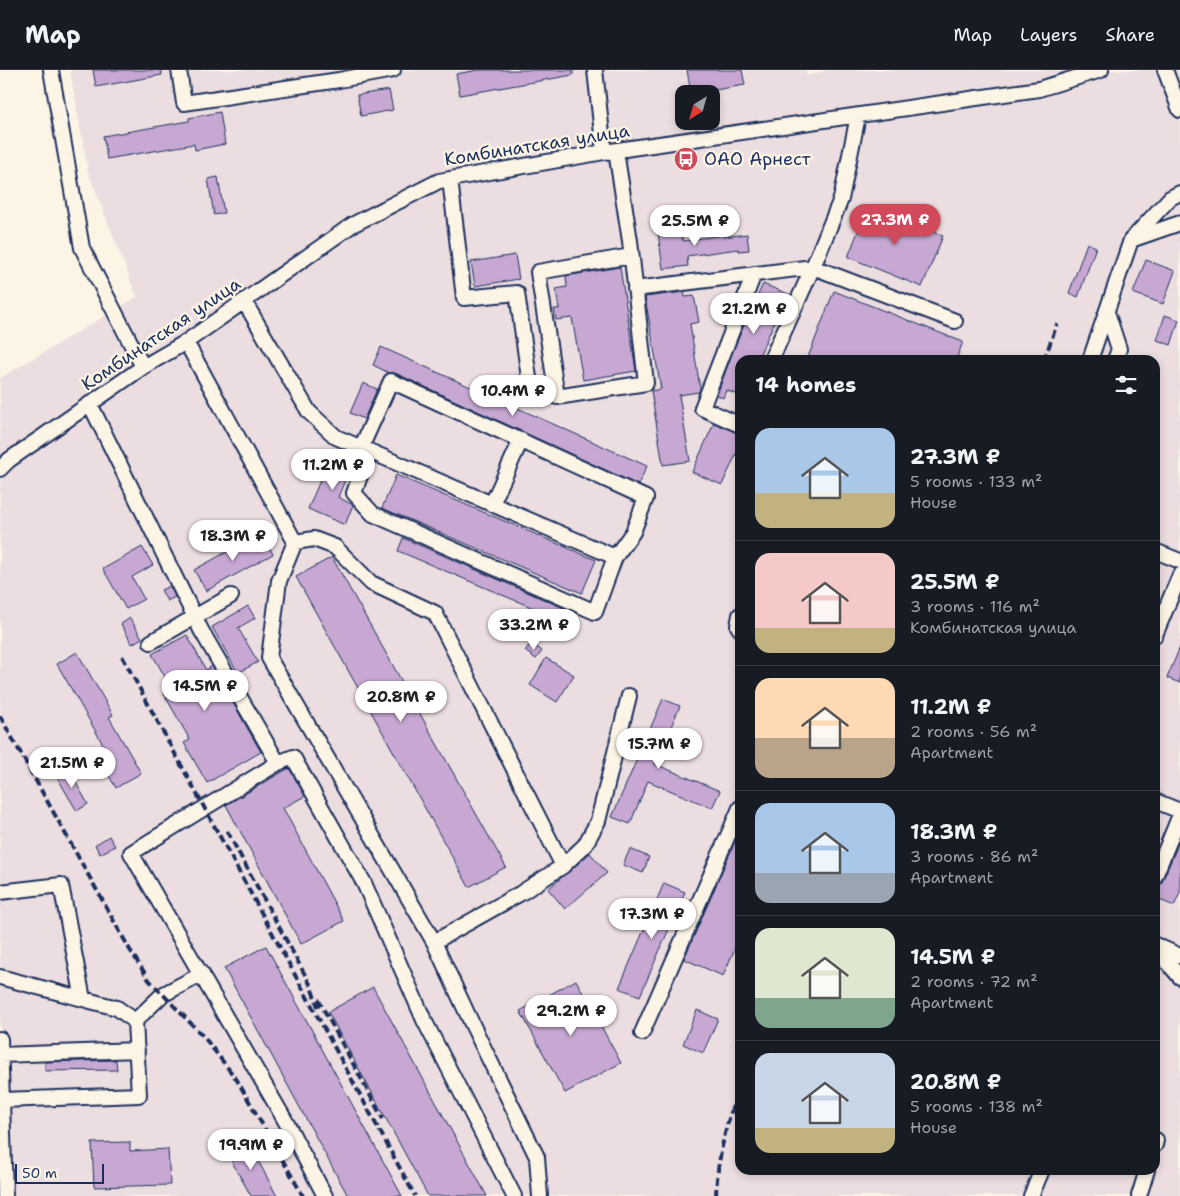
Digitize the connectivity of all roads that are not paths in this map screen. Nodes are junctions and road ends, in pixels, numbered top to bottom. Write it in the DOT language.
graph roads {
  1 [pos="51,70"];
  2 [pos="179,70"];
  3 [pos="393,70"];
  4 [pos="595,70"];
  5 [pos="1101,70"];
  6 [pos="1165,70"];
  7 [pos="338,75"];
  8 [pos="1180,110"];
  9 [pos="858,116"];
  10 [pos="610,152"];
  11 [pos="450,179"];
  12 [pos="1180,193"];
  13 [pos="1180,223"];
  14 [pos="1131,240"];
  15 [pos="631,256"];
  16 [pos="813,267"];
  17 [pos="754,274"];
  18 [pos="635,288"];
  19 [pos="244,301"];
  20 [pos="1107,312"];
  21 [pos="955,321"];
  22 [pos="186,342"];
  23 [pos="773,355"];
  24 [pos="1092,355"];
  25 [pos="1117,355"];
  26 [pos="142,368"];
  27 [pos="528,378"];
  28 [pos="90,404"];
  29 [pos="735,422"];
  30 [pos="521,440"];
  31 [pos="365,450"];
  32 [pos="0,469"];
  33 [pos="492,504"];
  34 [pos="295,542"];
  35 [pos="1160,553"];
  36 [pos="615,557"];
  37 [pos="1180,561"];
  38 [pos="1180,575"];
  39 [pos="231,596"];
  40 [pos="194,616"];
  41 [pos="1160,624"];
  42 [pos="151,642"];
  43 [pos="629,696"];
  44 [pos="278,763"];
  45 [pos="1160,803"];
  46 [pos="1180,811"];
  47 [pos="1180,815"];
  48 [pos="735,819"];
  49 [pos="1160,864"];
  50 [pos="563,866"];
  51 [pos="0,892"];
  52 [pos="434,942"];
  53 [pos="1160,949"];
  54 [pos="1160,953"];
  55 [pos="1180,956"];
  56 [pos="202,974"];
  57 [pos="0,977"];
  58 [pos="1180,977"];
  59 [pos="83,999"];
  60 [pos="134,1021"];
  61 [pos="642,1033"];
  62 [pos="0,1039"];
  63 [pos="136,1050"];
  64 [pos="0,1054"];
  65 [pos="2,1100"];
  66 [pos="1040,1175"];
  67 [pos="1145,1175"];
  68 [pos="5,1196"];
  69 [pos="325,1196"];
  70 [pos="514,1196"];
  71 [pos="540,1196"];
  72 [pos="1031,1196"];
  73 [pos="1139,1196"];
  1 -- 26 [label="street"];
  2 -- 7 [label="street"];
  3 -- 7 [label="street"];
  4 -- 10 [label="street"];
  5 -- 9 [label="street, Комбинатская улица"];
  6 -- 8 [label="street"];
  9 -- 10 [label="street, Комбинатская улица"];
  9 -- 16 [label="street"];
  10 -- 11 [label="street, Комбинатская улица"];
  10 -- 15 [label="street"];
  11 -- 19 [label="street, Комбинатская улица"];
  11 -- 27 [label="street"];
  12 -- 14 [label="street"];
  13 -- 14 [label="street"];
  14 -- 20 [label="street"];
  15 -- 18 [label="street"];
  15 -- 18 [label="street"];
  16 -- 17 [label="street"];
  16 -- 21 [label="street"];
  16 -- 23 [label="street"];
  17 -- 18 [label="street"];
  17 -- 29 [label="street"];
  19 -- 22 [label="street, Комбинатская улица"];
  19 -- 31 [label="street"];
  20 -- 24 [label="street"];
  20 -- 25 [label="street"];
  22 -- 26 [label="street, Комбинатская улица"];
  22 -- 34 [label="street"];
  26 -- 28 [label="street, Комбинатская улица"];
  28 -- 32 [label="street, Комбинатская улица"];
  28 -- 40 [label="street"];
  30 -- 31 [label="street"];
  30 -- 33 [label="street"];
  30 -- 36 [label="street"];
  31 -- 33 [label="street"];
  31 -- 36 [label="street"];
  33 -- 36 [label="street"];
  34 -- 50 [label="street"];
  34 -- 52 [label="street"];
  35 -- 37 [label="street"];
  38 -- 41 [label="street"];
  39 -- 40 [label="street"];
  40 -- 42 [label="street"];
  40 -- 44 [label="street"];
  43 -- 50 [label="street"];
  44 -- 56 [label="street"];
  44 -- 70 [label="street"];
  45 -- 46 [label="street"];
  47 -- 49 [label="street"];
  48 -- 61 [label="street"];
  50 -- 52 [label="street"];
  51 -- 59 [label="street"];
  52 -- 71 [label="street"];
  53 -- 55 [label="street"];
  54 -- 58 [label="street"];
  56 -- 60 [label="street"];
  56 -- 69 [label="street"];
  57 -- 59 [label="street"];
  59 -- 60 [label="street"];
  60 -- 63 [label="street"];
  62 -- 64 [label="street"];
  63 -- 64 [label="street"];
  63 -- 65 [label="street"];
  64 -- 65 [label="street"];
  65 -- 68 [label="street"];
  66 -- 72 [label="street"];
  67 -- 73 [label="street"];
}
